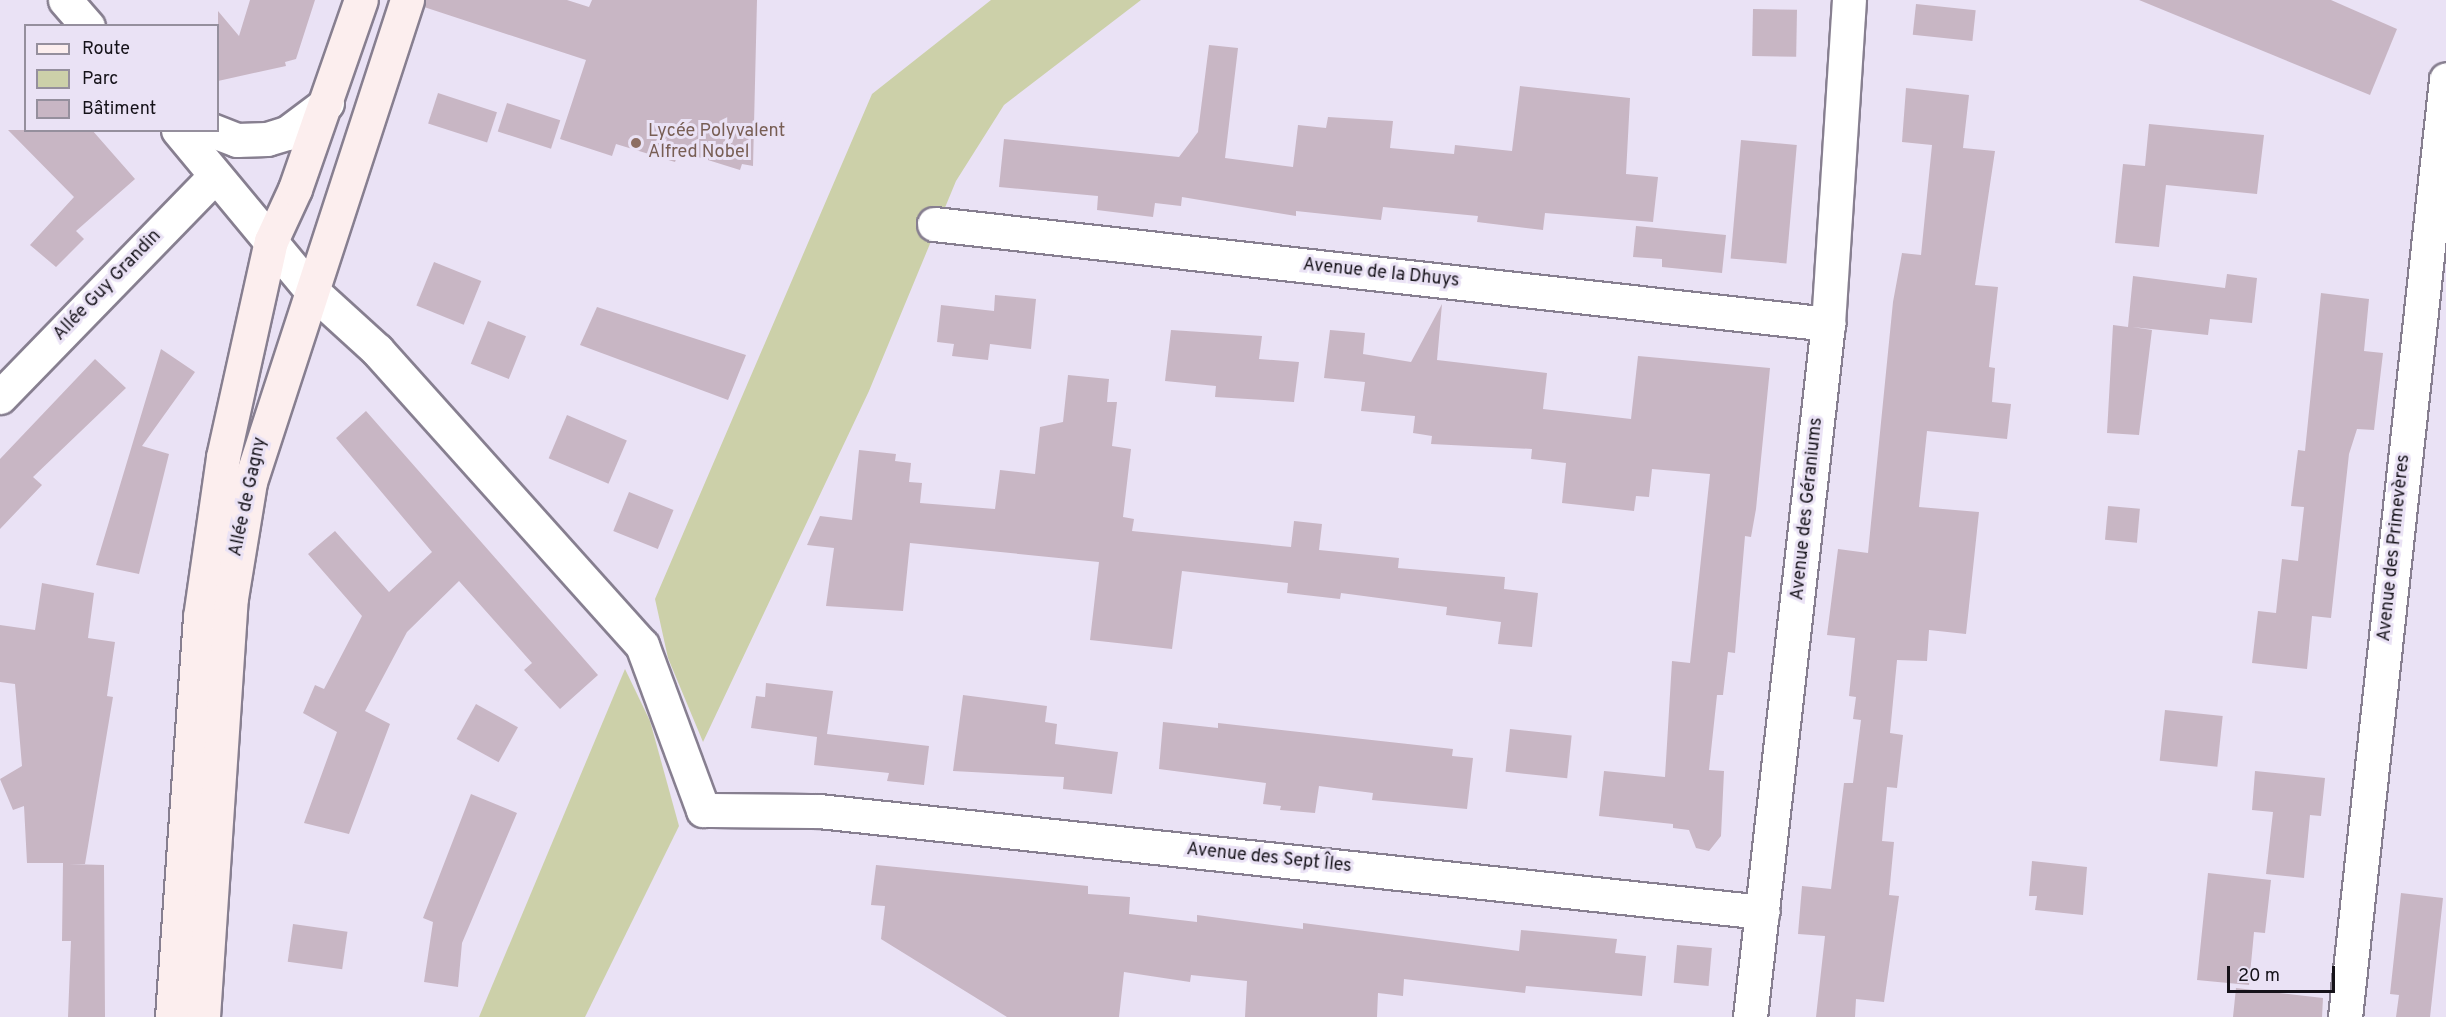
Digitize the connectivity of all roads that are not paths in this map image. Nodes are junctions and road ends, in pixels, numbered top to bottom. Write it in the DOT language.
graph roads {
  1 [pos="65,0"];
  2 [pos="361,0"];
  3 [pos="407,0"];
  4 [pos="1850,0"];
  5 [pos="86,24"];
  6 [pos="2446,79"];
  7 [pos="327,103"];
  8 [pos="180,132"];
  9 [pos="216,132"];
  10 [pos="215,176"];
  11 [pos="934,224"];
  12 [pos="271,241"];
  13 [pos="310,289"];
  14 [pos="1828,324"];
  15 [pos="0,397"];
  16 [pos="1763,912"];
  17 [pos="172,1017"];
  18 [pos="203,1017"];
  19 [pos="1750,1017"];
  20 [pos="2344,1017"];
  1 -- 5 [label="street"];
  2 -- 7 [label="main road, Allée de Gagny"];
  3 -- 13 [label="main road, Allée de Gagny"];
  4 -- 14 [label="street, Avenue des Géraniums"];
  6 -- 20 [label="street, Avenue des Primevères"];
  7 -- 9 [label="street"];
  7 -- 12 [label="main road, Allée de Gagny"];
  8 -- 10 [label="street"];
  10 -- 12 [label="street"];
  10 -- 15 [label="street, Allée Guy Grandin"];
  11 -- 14 [label="street, Avenue de la Dhuys"];
  12 -- 13 [label="street"];
  12 -- 17 [label="main road, Allée de Gagny"];
  13 -- 16 [label="street, Avenue des Sept Îles"];
  13 -- 18 [label="main road, Allée de Gagny"];
  14 -- 16 [label="street, Avenue des Géraniums"];
  16 -- 19 [label="street, Avenue des Géraniums"];
}
